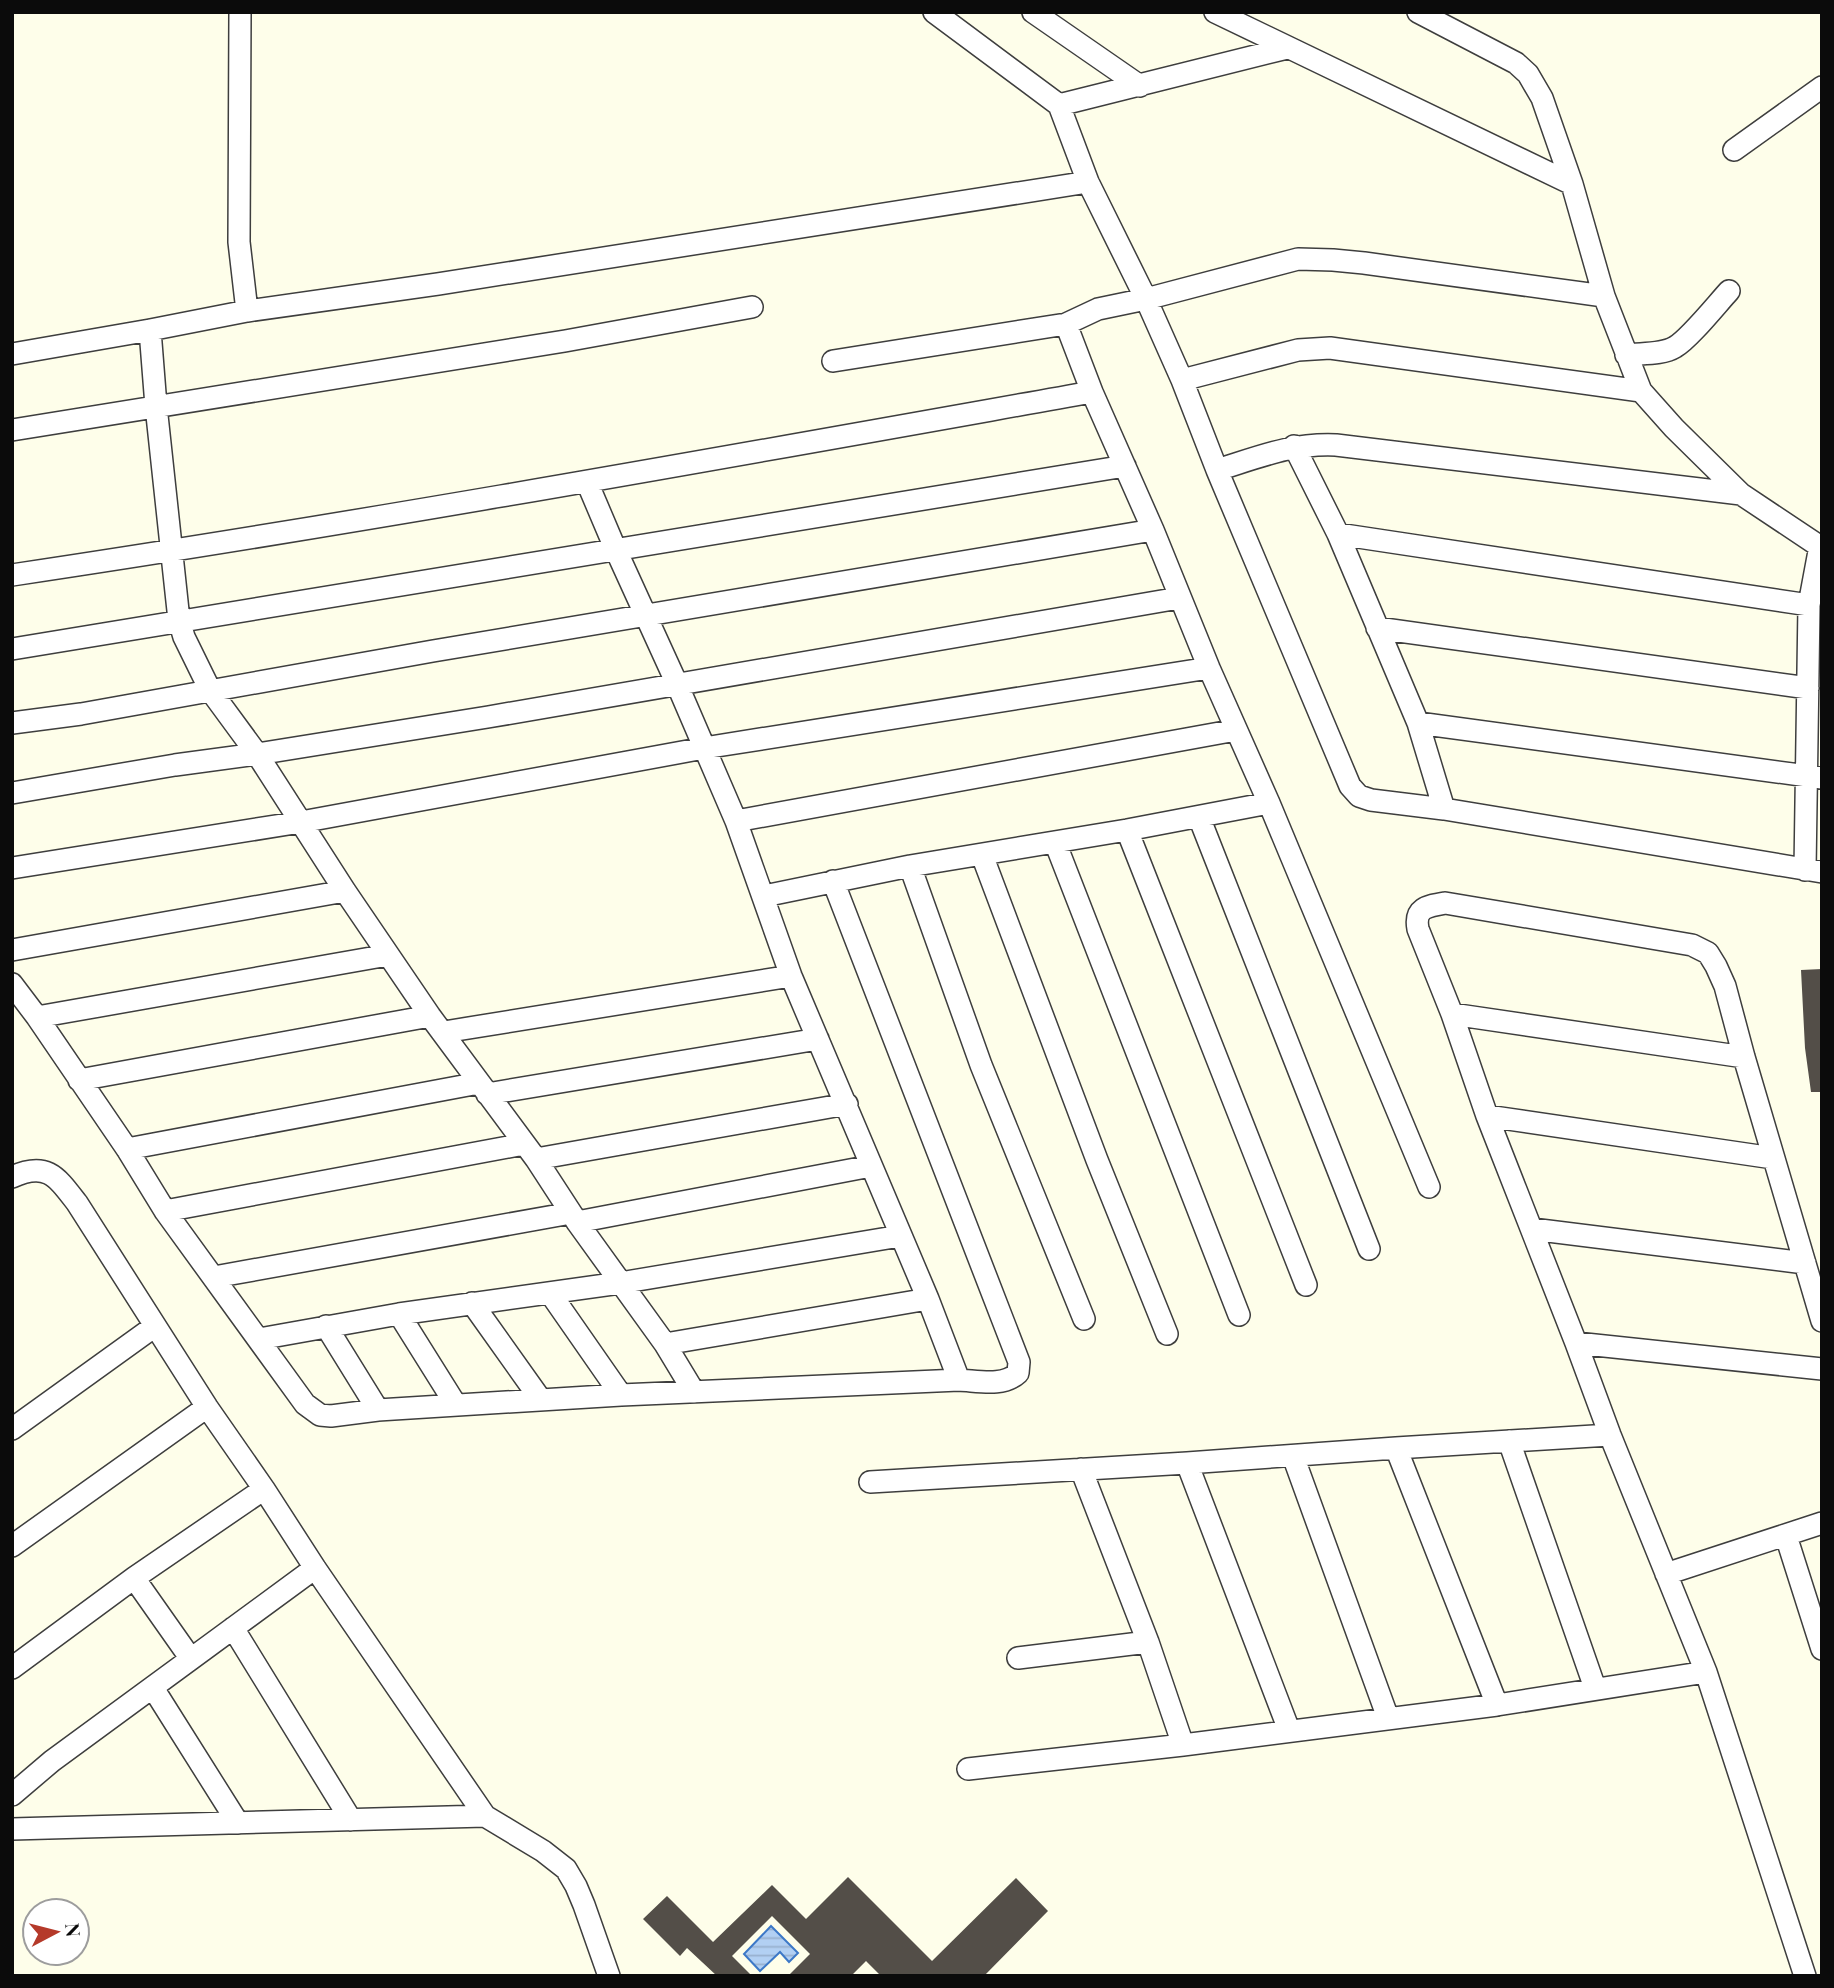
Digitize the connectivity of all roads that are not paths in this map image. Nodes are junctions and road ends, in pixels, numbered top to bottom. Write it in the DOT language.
graph roads {
  1 [pos="240,12"];
  2 [pos="934,12"];
  3 [pos="1033,12"];
  4 [pos="1215,12"];
  5 [pos="1418,12"];
  6 [pos="1287,48"];
  7 [pos="1140,86"];
  8 [pos="1822,87"];
  9 [pos="1059,105"];
  10 [pos="1734,150"];
  11 [pos="1088,182"];
  12 [pos="1572,184"];
  13 [pos="1729,291"];
  14 [pos="1604,296"];
  15 [pos="1146,299"];
  16 [pos="752,307"];
  17 [pos="247,312"];
  18 [pos="1066,324"];
  19 [pos="150,330"];
  20 [pos="12,354"];
  21 [pos="1626,355"];
  22 [pos="833,361"];
  23 [pos="1182,380"];
  24 [pos="1641,391"];
  25 [pos="1092,392"];
  26 [pos="156,406"];
  27 [pos="12,430"];
  28 [pos="1294,446"];
  29 [pos="1125,466"];
  30 [pos="1217,470"];
  31 [pos="587,482"];
  32 [pos="1741,494"];
  33 [pos="1153,530"];
  34 [pos="1338,534"];
  35 [pos="1821,547"];
  36 [pos="615,548"];
  37 [pos="170,551"];
  38 [pos="12,575"];
  39 [pos="1180,598"];
  40 [pos="1809,605"];
  41 [pos="646,616"];
  42 [pos="179,620"];
  43 [pos="1377,628"];
  44 [pos="12,649"];
  45 [pos="1209,668"];
  46 [pos="677,684"];
  47 [pos="1808,688"];
  48 [pos="210,690"];
  49 [pos="12,723"];
  50 [pos="1418,723"];
  51 [pos="1236,730"];
  52 [pos="704,748"];
  53 [pos="257,754"];
  54 [pos="1814,776"];
  55 [pos="12,793"];
  56 [pos="1269,803"];
  57 [pos="1444,809"];
  58 [pos="1199,817"];
  59 [pos="736,821"];
  60 [pos="302,822"];
  61 [pos="1127,830"];
  62 [pos="1055,842"];
  63 [pos="982,855"];
  64 [pos="910,866"];
  65 [pos="12,868"];
  66 [pos="1814,871"];
  67 [pos="833,881"];
  68 [pos="345,891"];
  69 [pos="764,896"];
  70 [pos="12,950"];
  71 [pos="388,955"];
  72 [pos="791,976"];
  73 [pos="12,984"];
  74 [pos="1452,1014"];
  75 [pos="37,1017"];
  76 [pos="437,1024"];
  77 [pos="818,1040"];
  78 [pos="1744,1057"];
  79 [pos="79,1080"];
  80 [pos="483,1089"];
  81 [pos="847,1104"];
  82 [pos="1487,1116"];
  83 [pos="127,1149"];
  84 [pos="530,1152"];
  85 [pos="1773,1158"];
  86 [pos="871,1166"];
  87 [pos="12,1177"];
  88 [pos="1429,1186"];
  89 [pos="165,1211"];
  90 [pos="574,1218"];
  91 [pos="1532,1229"];
  92 [pos="900,1236"];
  93 [pos="1369,1249"];
  94 [pos="1805,1263"];
  95 [pos="214,1277"];
  96 [pos="620,1283"];
  97 [pos="1306,1285"];
  98 [pos="550,1293"];
  99 [pos="928,1299"];
  100 [pos="471,1303"];
  101 [pos="399,1314"];
  102 [pos="1239,1315"];
  103 [pos="1084,1319"];
  104 [pos="1822,1321"];
  105 [pos="155,1326"];
  106 [pos="326,1326"];
  107 [pos="1167,1334"];
  108 [pos="259,1339"];
  109 [pos="1576,1343"];
  110 [pos="665,1344"];
  111 [pos="1822,1369"];
  112 [pos="959,1380"];
  113 [pos="694,1392"];
  114 [pos="621,1395"];
  115 [pos="541,1400"];
  116 [pos="456,1405"];
  117 [pos="208,1408"];
  118 [pos="378,1410"];
  119 [pos="12,1429"];
  120 [pos="1610,1435"];
  121 [pos="1509,1441"];
  122 [pos="1396,1448"];
  123 [pos="1293,1456"];
  124 [pos="1186,1463"];
  125 [pos="1081,1469"];
  126 [pos="870,1482"];
  127 [pos="264,1489"];
  128 [pos="1822,1523"];
  129 [pos="1786,1536"];
  130 [pos="12,1546"];
  131 [pos="315,1568"];
  132 [pos="1666,1574"];
  133 [pos="134,1578"];
  134 [pos="233,1628"];
  135 [pos="1148,1642"];
  136 [pos="1822,1649"];
  137 [pos="1018,1658"];
  138 [pos="191,1659"];
  139 [pos="12,1668"];
  140 [pos="1706,1672"];
  141 [pos="153,1688"];
  142 [pos="1595,1688"];
  143 [pos="1497,1705"];
  144 [pos="1388,1718"];
  145 [pos="1289,1730"];
  146 [pos="1183,1745"];
  147 [pos="968,1769"];
  148 [pos="12,1795"];
  149 [pos="485,1816"];
  150 [pos="351,1820"];
  151 [pos="238,1823"];
  152 [pos="12,1829"];
  153 [pos="609,1976"];
  154 [pos="1805,1976"];
  1 -- 17 [label="street"];
  2 -- 9 [label="street"];
  3 -- 7 [label="street"];
  4 -- 6 [label="street"];
  5 -- 12 [label="street"];
  6 -- 7 [label="street"];
  6 -- 12 [label="street"];
  7 -- 9 [label="street"];
  8 -- 10 [label="street"];
  9 -- 11 [label="street"];
  11 -- 15 [label="street"];
  11 -- 17 [label="street"];
  12 -- 14 [label="street"];
  13 -- 21 [label="street"];
  14 -- 15 [label="street"];
  14 -- 21 [label="street"];
  15 -- 18 [label="street"];
  15 -- 23 [label="street"];
  16 -- 26 [label="street"];
  17 -- 19 [label="street"];
  18 -- 22 [label="street"];
  18 -- 25 [label="street"];
  19 -- 20 [label="street"];
  19 -- 26 [label="street"];
  21 -- 24 [label="street"];
  23 -- 24 [label="street"];
  23 -- 30 [label="street"];
  24 -- 32 [label="street"];
  25 -- 29 [label="street"];
  25 -- 31 [label="street"];
  26 -- 27 [label="street"];
  26 -- 37 [label="street"];
  28 -- 30 [label="street"];
  28 -- 32 [label="street"];
  28 -- 34 [label="street"];
  29 -- 33 [label="street"];
  29 -- 36 [label="street"];
  30 -- 57 [label="street"];
  31 -- 36 [label="street"];
  31 -- 37 [label="street"];
  32 -- 35 [label="street"];
  33 -- 39 [label="street"];
  33 -- 41 [label="street"];
  34 -- 40 [label="street"];
  34 -- 43 [label="street"];
  35 -- 40 [label="street"];
  36 -- 41 [label="street"];
  36 -- 42 [label="street"];
  37 -- 38 [label="street"];
  37 -- 42 [label="street"];
  39 -- 45 [label="street"];
  39 -- 46 [label="street"];
  40 -- 47 [label="street"];
  41 -- 46 [label="street"];
  41 -- 48 [label="street"];
  42 -- 44 [label="street"];
  42 -- 48 [label="street"];
  43 -- 47 [label="street"];
  43 -- 50 [label="street"];
  45 -- 51 [label="street"];
  45 -- 52 [label="street"];
  46 -- 52 [label="street"];
  46 -- 53 [label="street"];
  47 -- 54 [label="street"];
  48 -- 49 [label="street"];
  48 -- 53 [label="street"];
  50 -- 54 [label="street"];
  50 -- 57 [label="street"];
  51 -- 56 [label="street"];
  51 -- 59 [label="street"];
  52 -- 59 [label="street"];
  52 -- 60 [label="street"];
  53 -- 55 [label="street"];
  53 -- 60 [label="street"];
  54 -- 66 [label="street"];
  56 -- 58 [label="street"];
  56 -- 88 [label="street"];
  57 -- 66 [label="street"];
  58 -- 61 [label="street"];
  58 -- 93 [label="street"];
  59 -- 69 [label="street"];
  60 -- 65 [label="street"];
  60 -- 68 [label="street"];
  61 -- 62 [label="street"];
  61 -- 97 [label="street"];
  62 -- 63 [label="street"];
  62 -- 102 [label="street"];
  63 -- 64 [label="street"];
  63 -- 107 [label="street"];
  64 -- 67 [label="street"];
  64 -- 103 [label="street"];
  67 -- 69 [label="street"];
  67 -- 112 [label="street"];
  68 -- 70 [label="street"];
  68 -- 71 [label="street"];
  69 -- 72 [label="street"];
  71 -- 75 [label="street"];
  71 -- 76 [label="street"];
  72 -- 76 [label="street"];
  72 -- 77 [label="street"];
  73 -- 75 [label="street"];
  74 -- 78 [label="street"];
  74 -- 78 [label="street"];
  74 -- 82 [label="street"];
  75 -- 79 [label="street"];
  76 -- 79 [label="street"];
  76 -- 80 [label="street"];
  77 -- 80 [label="street"];
  77 -- 81 [label="street"];
  78 -- 85 [label="street"];
  79 -- 83 [label="street"];
  80 -- 83 [label="street"];
  80 -- 84 [label="street"];
  81 -- 84 [label="street"];
  81 -- 86 [label="street"];
  82 -- 85 [label="street"];
  82 -- 91 [label="street"];
  83 -- 89 [label="street"];
  84 -- 89 [label="street"];
  84 -- 90 [label="street"];
  85 -- 94 [label="street"];
  86 -- 90 [label="street"];
  86 -- 92 [label="street"];
  87 -- 105 [label="street"];
  89 -- 95 [label="street"];
  90 -- 95 [label="street"];
  90 -- 96 [label="street"];
  91 -- 94 [label="street"];
  91 -- 109 [label="street"];
  92 -- 96 [label="street"];
  92 -- 99 [label="street"];
  94 -- 104 [label="street"];
  95 -- 108 [label="street"];
  96 -- 98 [label="street"];
  96 -- 110 [label="street"];
  98 -- 100 [label="street"];
  98 -- 114 [label="street"];
  99 -- 110 [label="street"];
  99 -- 112 [label="street"];
  100 -- 101 [label="street"];
  100 -- 115 [label="street"];
  101 -- 106 [label="street"];
  101 -- 116 [label="street"];
  105 -- 117 [label="street"];
  105 -- 119 [label="street"];
  106 -- 108 [label="street"];
  106 -- 118 [label="street"];
  108 -- 118 [label="street"];
  109 -- 111 [label="street"];
  109 -- 120 [label="street"];
  110 -- 113 [label="street"];
  112 -- 113 [label="street"];
  113 -- 114 [label="street"];
  114 -- 115 [label="street"];
  115 -- 116 [label="street"];
  116 -- 118 [label="street"];
  117 -- 127 [label="street"];
  117 -- 130 [label="street"];
  120 -- 121 [label="street"];
  120 -- 132 [label="street"];
  121 -- 122 [label="street"];
  121 -- 142 [label="street"];
  122 -- 123 [label="street"];
  122 -- 143 [label="street"];
  123 -- 124 [label="street"];
  123 -- 144 [label="street"];
  124 -- 125 [label="street"];
  124 -- 145 [label="street"];
  125 -- 126 [label="street"];
  125 -- 135 [label="street"];
  127 -- 131 [label="street"];
  127 -- 133 [label="street"];
  128 -- 129 [label="street"];
  129 -- 132 [label="street"];
  129 -- 136 [label="street"];
  131 -- 134 [label="street"];
  131 -- 149 [label="street"];
  132 -- 140 [label="street"];
  133 -- 138 [label="street"];
  133 -- 139 [label="street"];
  134 -- 138 [label="street"];
  134 -- 150 [label="street"];
  135 -- 137 [label="street"];
  135 -- 146 [label="street"];
  138 -- 141 [label="street"];
  140 -- 142 [label="street"];
  140 -- 154 [label="street"];
  141 -- 148 [label="street"];
  141 -- 151 [label="street"];
  142 -- 143 [label="street"];
  143 -- 144 [label="street"];
  144 -- 145 [label="street"];
  145 -- 146 [label="street"];
  146 -- 147 [label="street"];
  149 -- 150 [label="street"];
  149 -- 153 [label="street"];
  150 -- 151 [label="street"];
  151 -- 152 [label="street"];
}
